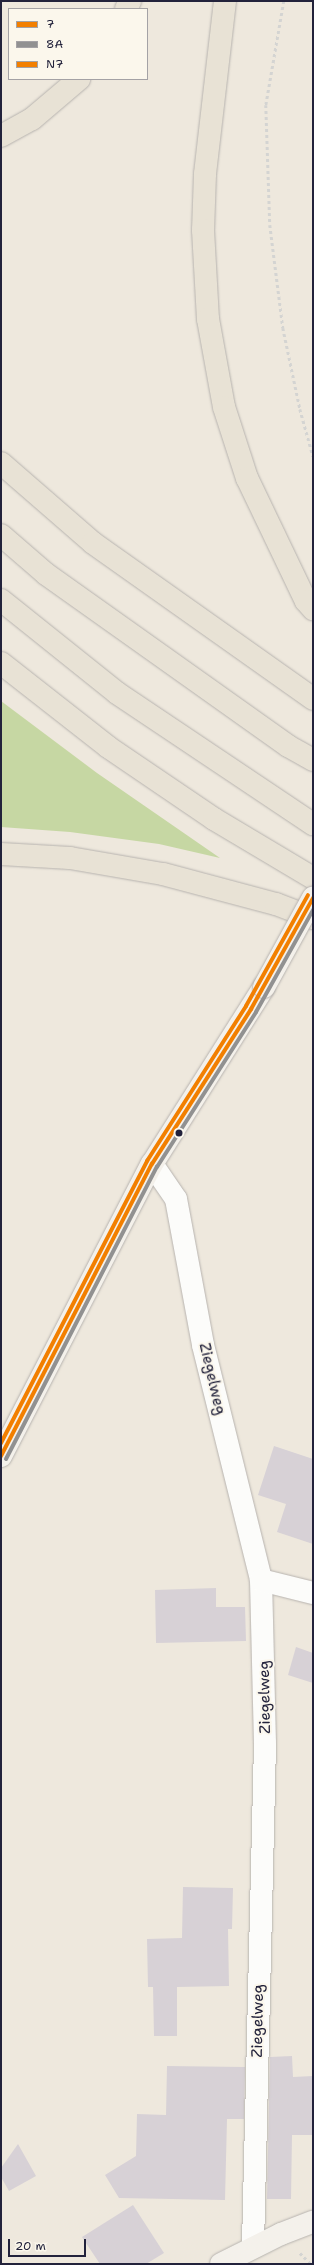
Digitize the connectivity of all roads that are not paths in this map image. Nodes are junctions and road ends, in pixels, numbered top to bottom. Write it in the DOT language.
graph roads {
  1 [pos="225,1"];
  2 [pos="78,80"];
  3 [pos="1,136"];
  4 [pos="1,463"];
  5 [pos="1,535"];
  6 [pos="1,600"];
  7 [pos="313,609"];
  8 [pos="1,663"];
  9 [pos="313,699"];
  10 [pos="313,760"];
  11 [pos="313,824"];
  12 [pos="1,854"];
  13 [pos="313,878"];
  14 [pos="313,898"];
  15 [pos="313,918"];
  16 [pos="152,1164"];
  17 [pos="1,1456"];
  18 [pos="261,1580"];
  19 [pos="313,1593"];
  20 [pos="313,2222"];
  21 [pos="254,2247"];
  22 [pos="221,2264"];
  1 -- 7 [label="highway"];
  2 -- 3 [label="highway"];
  4 -- 9 [label="highway"];
  5 -- 10 [label="highway"];
  6 -- 11 [label="highway"];
  8 -- 13 [label="highway"];
  12 -- 15 [label="highway"];
  14 -- 16 [label="street, bridge"];
  16 -- 17 [label="street"];
  16 -- 18 [label="street, Ziegelweg"];
  18 -- 19 [label="street"];
  18 -- 21 [label="street, Ziegelweg"];
  20 -- 21 [label="street"];
  21 -- 22 [label="street"];
}
